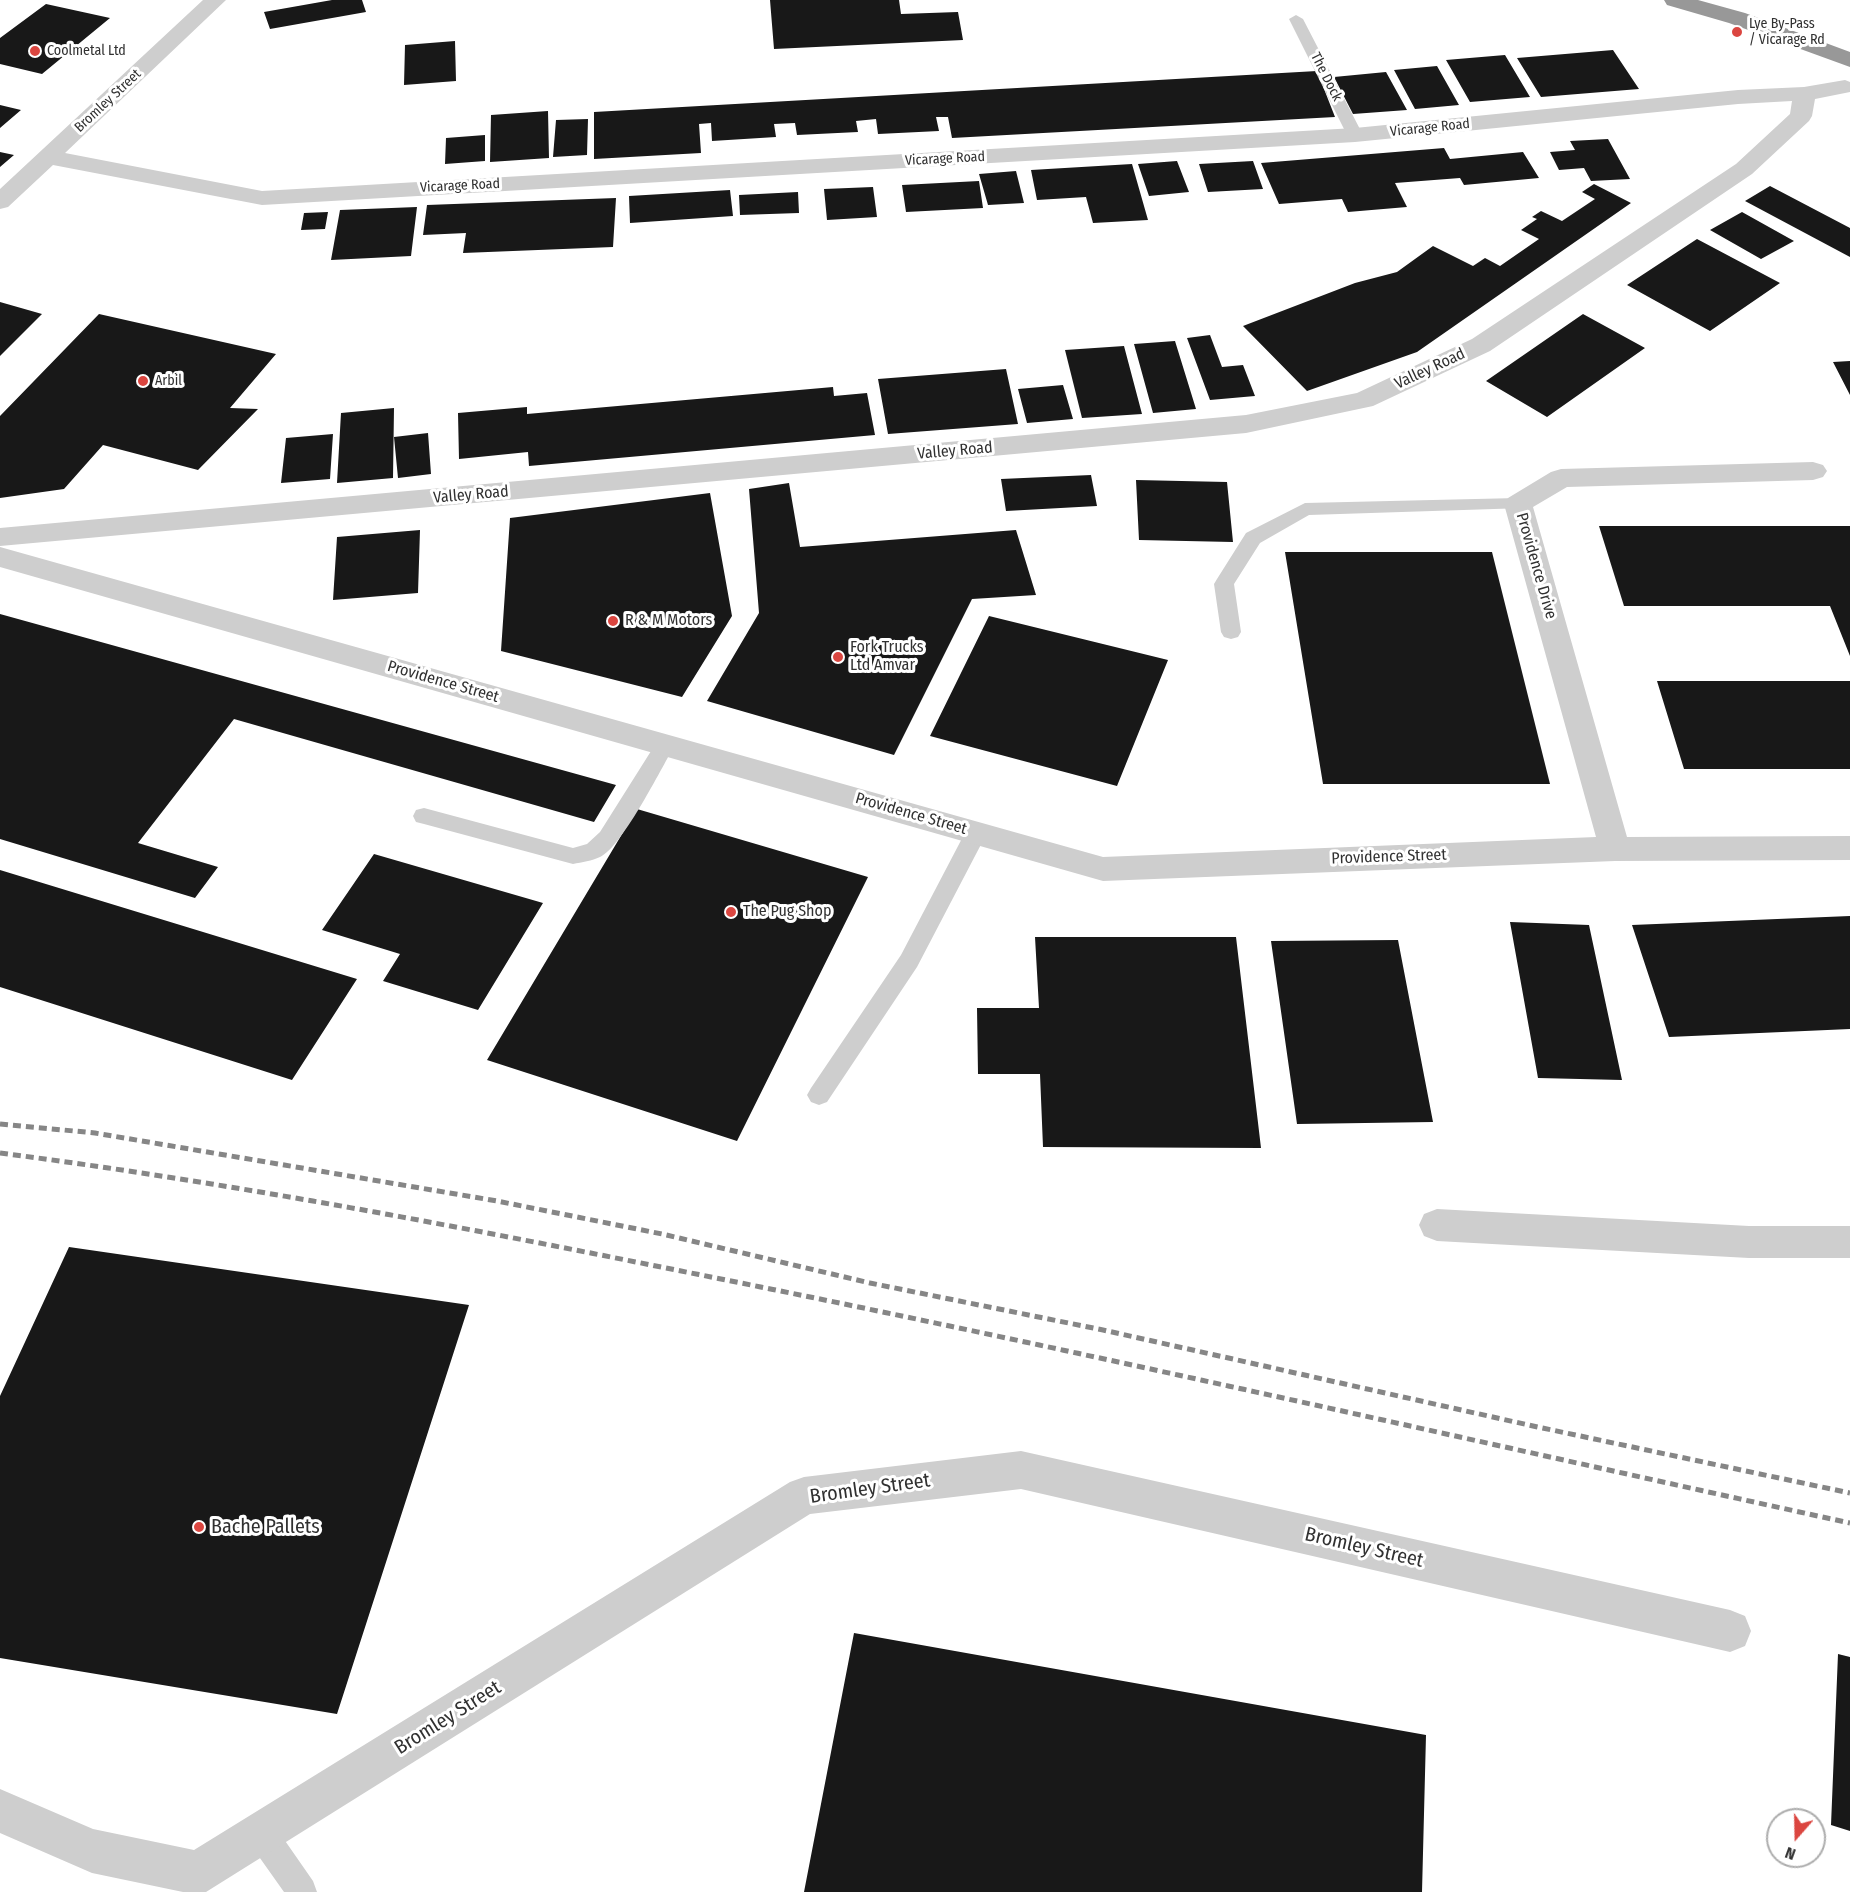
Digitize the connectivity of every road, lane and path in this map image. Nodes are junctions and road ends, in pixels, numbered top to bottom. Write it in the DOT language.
graph roads {
  1 [pos="215,0"];
  2 [pos="1676,0"];
  3 [pos="1296,18"];
  4 [pos="1850,60"];
  5 [pos="1845,87"];
  6 [pos="1804,94"];
  7 [pos="1355,135"];
  8 [pos="48,157"];
  9 [pos="0,202"];
  10 [pos="1813,471"];
  11 [pos="1518,504"];
  12 [pos="0,537"];
  13 [pos="0,557"];
  14 [pos="1231,632"];
  15 [pos="665,745"];
  16 [pos="424,816"];
  17 [pos="976,833"];
  18 [pos="1850,848"];
  19 [pos="1615,849"];
  20 [pos="819,1095"];
  21 [pos="1437,1224"];
  22 [pos="1850,1242"];
  23 [pos="1730,1631"];
  24 [pos="0,1811"];
  25 [pos="261,1833"];
  26 [pos="302,1892"];
  1 -- 8 [label="street, Bromley Street"];
  2 -- 4 [label="highway"];
  3 -- 7 [label="lane, The Dock"];
  5 -- 6 [label="street, Vicarage Road"];
  6 -- 7 [label="street, Vicarage Road"];
  6 -- 12 [label="street, Valley Road"];
  7 -- 8 [label="street, Vicarage Road"];
  8 -- 9 [label="street, Bromley Street"];
  10 -- 11 [label="street, Providence Drive"];
  11 -- 14 [label="lane"];
  11 -- 19 [label="street, Providence Drive"];
  13 -- 15 [label="street, Providence Street"];
  15 -- 16 [label="lane"];
  15 -- 17 [label="street, Providence Street"];
  17 -- 19 [label="street, Providence Street"];
  17 -- 20 [label="lane"];
  18 -- 19 [label="street, Providence Street"];
  21 -- 22 [label="street"];
  23 -- 25 [label="street, Bromley Street"];
  24 -- 25 [label="street, Bromley Street"];
  25 -- 26 [label="lane"];
}
